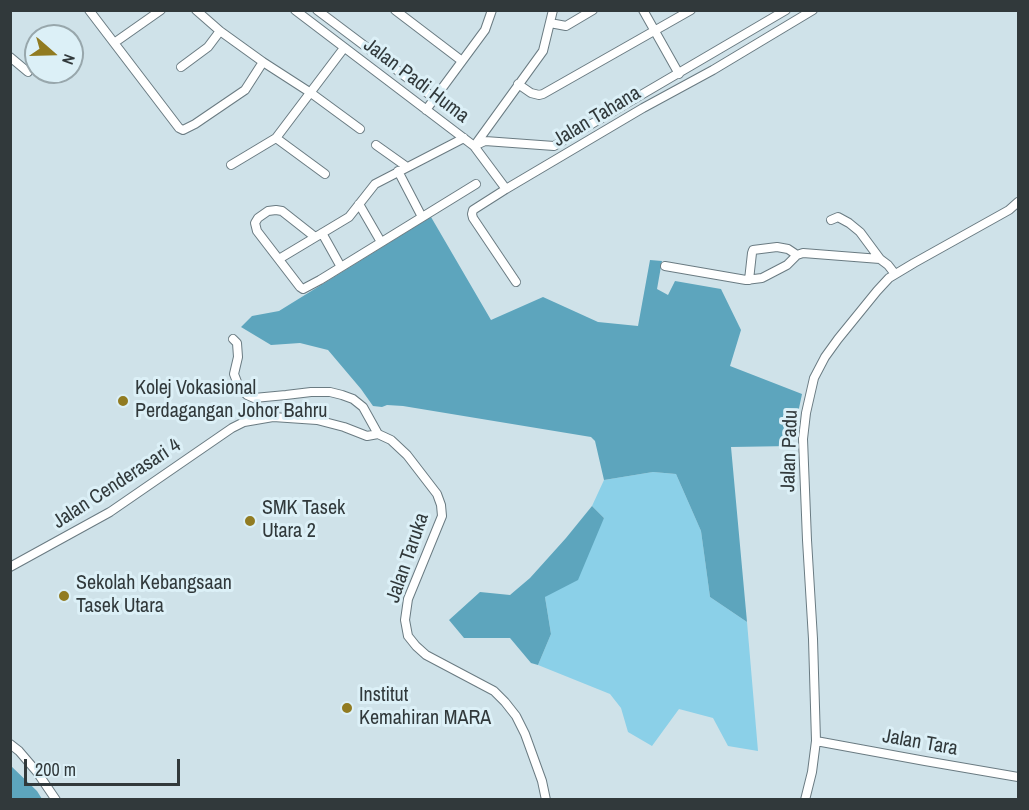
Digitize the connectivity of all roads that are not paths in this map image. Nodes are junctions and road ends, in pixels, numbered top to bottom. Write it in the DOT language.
graph roads {
  1 [pos="89,10"];
  2 [pos="161,10"];
  3 [pos="196,10"];
  4 [pos="317,10"];
  5 [pos="395,10"];
  6 [pos="553,10"];
  7 [pos="593,10"];
  8 [pos="643,10"];
  9 [pos="691,10"];
  10 [pos="786,10"];
  11 [pos="813,10"];
  12 [pos="298,11"];
  13 [pos="491,11"];
  14 [pos="550,22"];
  15 [pos="220,31"];
  16 [pos="655,31"];
  17 [pos="114,43"];
  18 [pos="344,48"];
  19 [pos="368,48"];
  20 [pos="10,57"];
  21 [pos="359,60"];
  22 [pos="462,61"];
  23 [pos="263,62"];
  24 [pos="181,67"];
  25 [pos="24,69"];
  26 [pos="679,74"];
  27 [pos="518,84"];
  28 [pos="311,93"];
  29 [pos="434,98"];
  30 [pos="426,110"];
  31 [pos="360,129"];
  32 [pos="276,138"];
  33 [pos="464,138"];
  34 [pos="376,145"];
  35 [pos="474,146"];
  36 [pos="231,165"];
  37 [pos="408,167"];
  38 [pos="398,171"];
  39 [pos="325,174"];
  40 [pos="476,184"];
  41 [pos="506,189"];
  42 [pos="1018,202"];
  43 [pos="359,204"];
  44 [pos="422,217"];
  45 [pos="831,220"];
  46 [pos="318,235"];
  47 [pos="381,242"];
  48 [pos="797,255"];
  49 [pos="279,259"];
  50 [pos="880,259"];
  51 [pos="665,266"];
  52 [pos="341,267"];
  53 [pos="895,274"];
  54 [pos="749,280"];
  55 [pos="516,282"];
  56 [pos="232,339"];
  57 [pos="378,434"];
  58 [pos="10,567"];
  59 [pos="816,741"];
  60 [pos="10,744"];
  61 [pos="1018,773"];
  62 [pos="56,800"];
  63 [pos="546,800"];
  64 [pos="805,800"];
  1 -- 17 [label="street"];
  2 -- 17 [label="street"];
  3 -- 15 [label="street"];
  4 -- 19 [label="street, Jalan Padi Huma"];
  5 -- 22 [label="street"];
  6 -- 14 [label="street"];
  7 -- 14 [label="street"];
  8 -- 16 [label="street"];
  9 -- 16 [label="street"];
  10 -- 26 [label="street"];
  11 -- 41 [label="street, Jalan Tahana"];
  12 -- 18 [label="street, Jalan Padi Huma"];
  13 -- 22 [label="street"];
  14 -- 27 [label="street"];
  15 -- 23 [label="street"];
  15 -- 24 [label="street"];
  16 -- 26 [label="street"];
  16 -- 27 [label="street"];
  17 -- 23 [label="street"];
  18 -- 21 [label="street, Jalan Padi Huma"];
  18 -- 28 [label="street"];
  19 -- 21 [label="street"];
  19 -- 29 [label="street, Jalan Padi Huma"];
  20 -- 25 [label="street"];
  21 -- 30 [label="street, Jalan Padi Huma"];
  22 -- 29 [label="street"];
  23 -- 28 [label="street"];
  26 -- 35 [label="street"];
  27 -- 35 [label="street"];
  28 -- 31 [label="street"];
  28 -- 32 [label="street"];
  29 -- 30 [label="street"];
  30 -- 33 [label="street, Jalan Padi Huma"];
  32 -- 36 [label="street"];
  32 -- 39 [label="street"];
  33 -- 35 [label="street, Jalan Padi Huma"];
  33 -- 37 [label="street"];
  34 -- 37 [label="street"];
  35 -- 41 [label="street, Jalan Padi Huma"];
  37 -- 38 [label="street"];
  38 -- 43 [label="street"];
  38 -- 44 [label="street"];
  40 -- 44 [label="street"];
  41 -- 55 [label="street, Jalan Tahana"];
  42 -- 53 [label="street, Jalan Padu"];
  43 -- 46 [label="street"];
  43 -- 47 [label="street"];
  44 -- 47 [label="street"];
  45 -- 50 [label="street"];
  46 -- 49 [label="street"];
  46 -- 49 [label="street"];
  46 -- 52 [label="street"];
  47 -- 52 [label="street"];
  48 -- 50 [label="street"];
  48 -- 54 [label="street"];
  48 -- 54 [label="street"];
  49 -- 52 [label="street"];
  50 -- 53 [label="street"];
  51 -- 54 [label="street"];
  53 -- 59 [label="street, Jalan Padu"];
  56 -- 57 [label="street"];
  57 -- 58 [label="street, Jalan Cenderasari 4"];
  57 -- 63 [label="street, Jalan Taruka"];
  59 -- 61 [label="street, Jalan Tara"];
  59 -- 64 [label="street, Jalan Padu"];
  60 -- 62 [label="street"];
}
